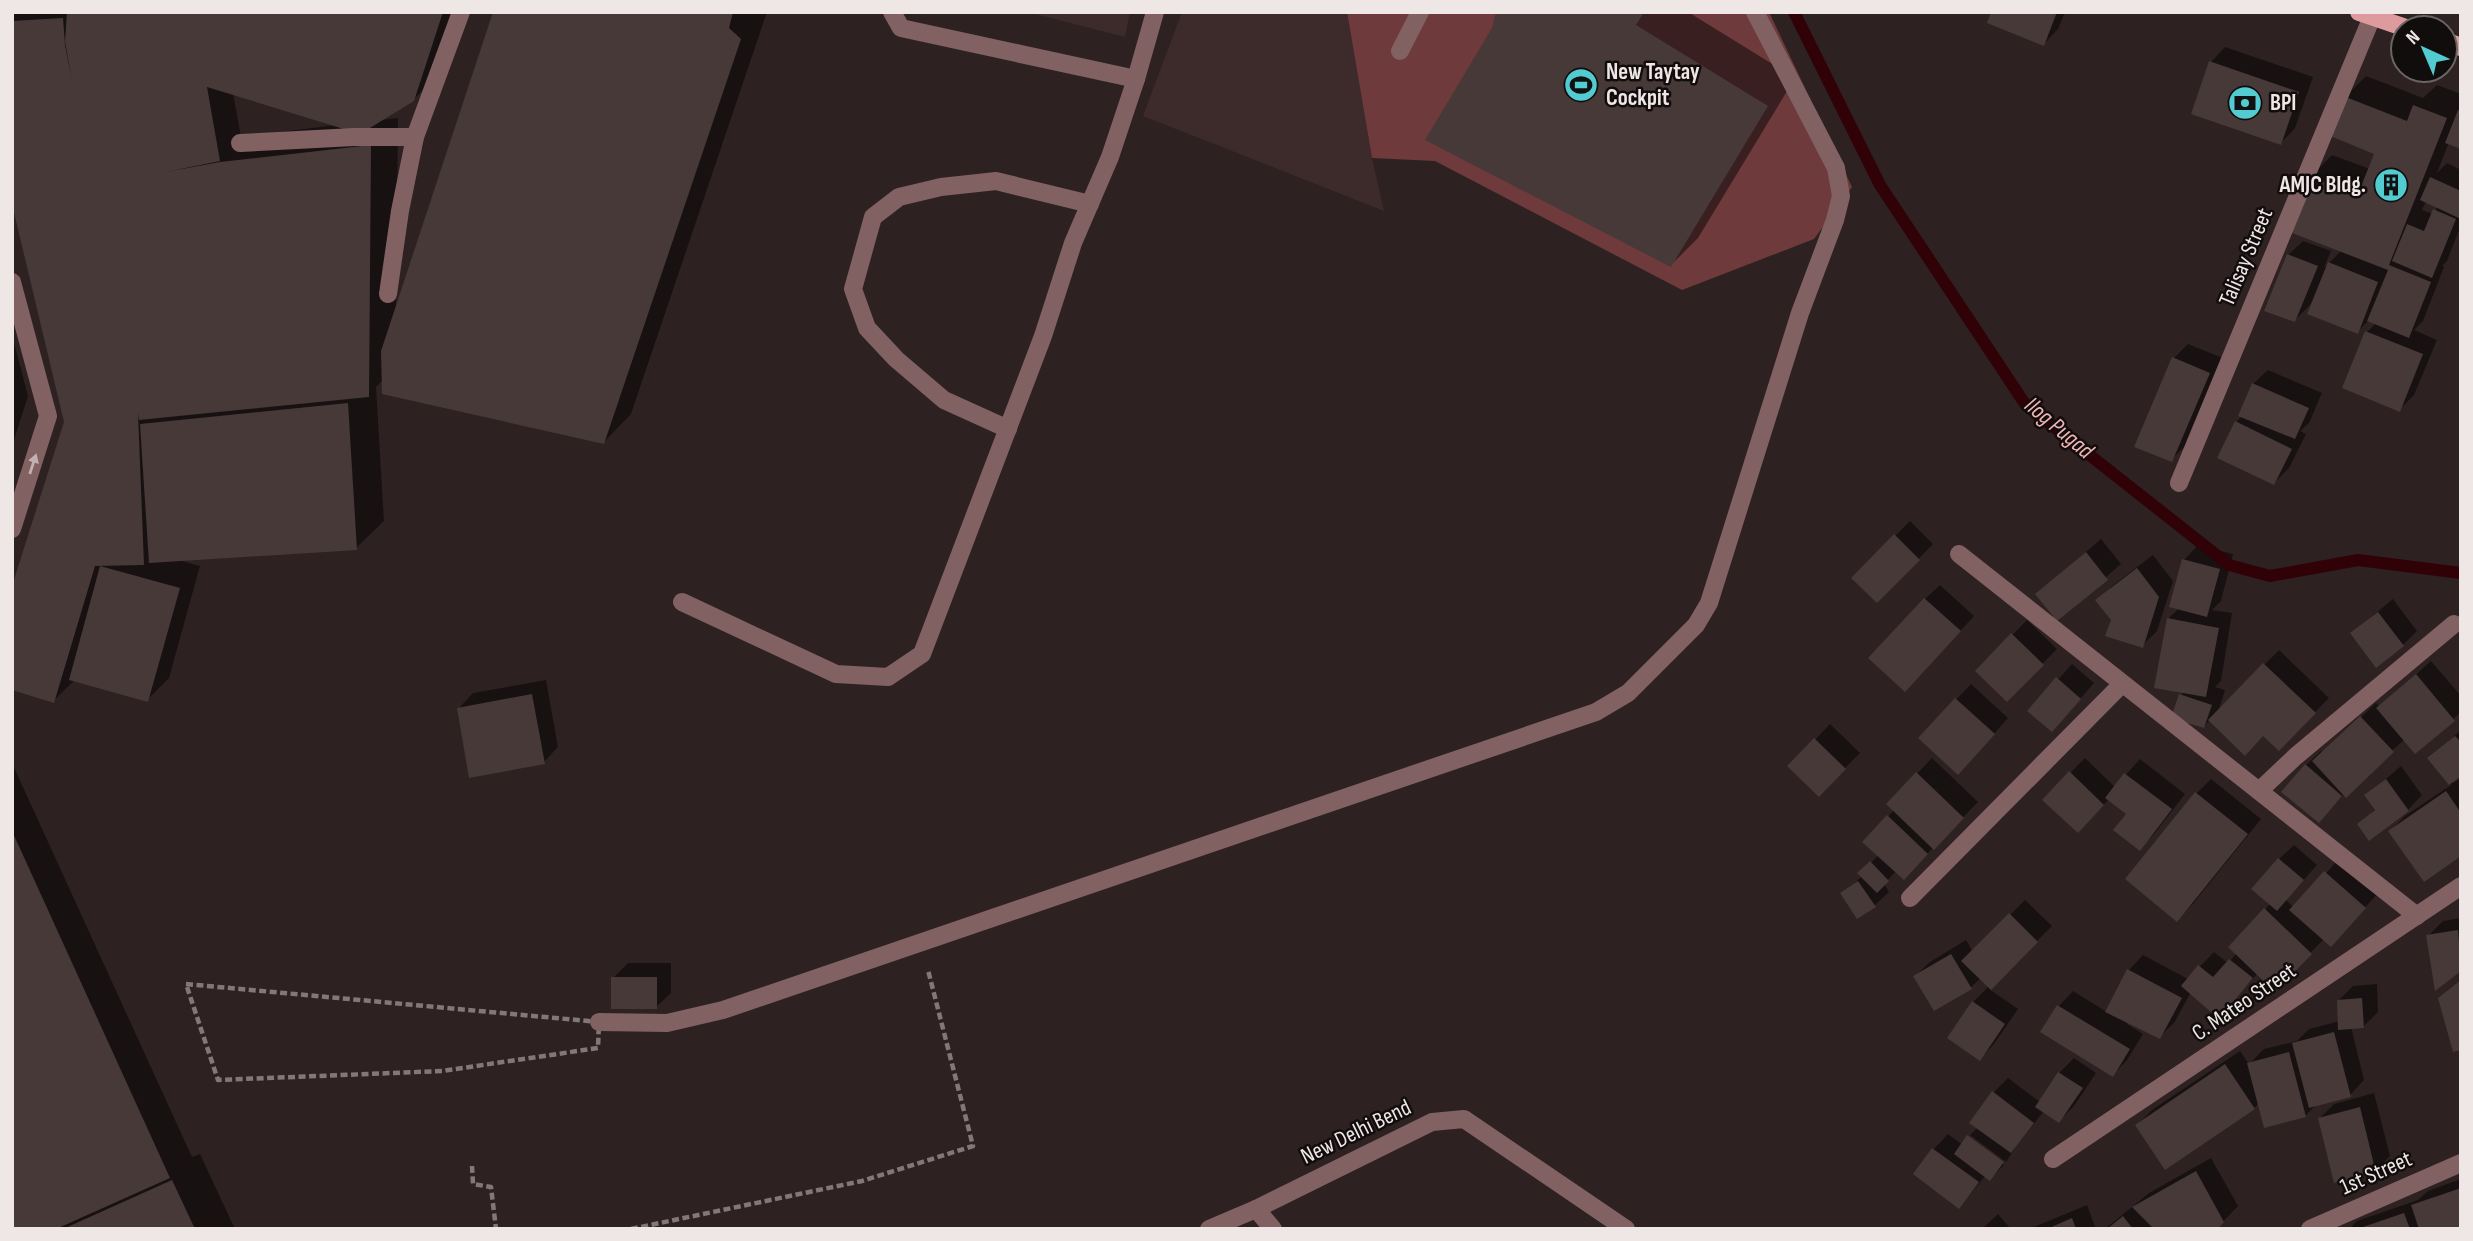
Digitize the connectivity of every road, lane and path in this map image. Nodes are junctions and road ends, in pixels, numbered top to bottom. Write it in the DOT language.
graph roads {
  1 [pos="461,12"];
  2 [pos="892,12"];
  3 [pos="1155,12"];
  4 [pos="1420,12"];
  5 [pos="1755,12"];
  6 [pos="2369,14"];
  7 [pos="2389,22"];
  8 [pos="1400,51"];
  9 [pos="1136,79"];
  10 [pos="415,137"];
  11 [pos="240,143"];
  12 [pos="1090,204"];
  13 [pos="12,282"];
  14 [pos="388,293"];
  15 [pos="1008,429"];
  16 [pos="2179,483"];
  17 [pos="12,529"];
  18 [pos="1959,554"];
  19 [pos="682,602"];
  20 [pos="2454,624"];
  21 [pos="2122,684"];
  22 [pos="2259,791"];
  23 [pos="2461,886"];
  24 [pos="1910,898"];
  25 [pos="2417,916"];
  26 [pos="921,943"];
  27 [pos="599,1022"];
  28 [pos="2053,1159"];
  29 [pos="2461,1163"];
  30 [pos="472,1166"];
  31 [pos="1256,1209"];
  32 [pos="496,1229"];
  33 [pos="631,1229"];
  34 [pos="1209,1229"];
  35 [pos="1273,1229"];
  36 [pos="1626,1229"];
  37 [pos="2310,1229"];
  1 -- 10 [label="street"];
  2 -- 9 [label="street"];
  3 -- 9 [label="street"];
  4 -- 8 [label="street"];
  5 -- 26 [label="street"];
  6 -- 7 [label="main road"];
  6 -- 16 [label="street, Talisay Street"];
  9 -- 12 [label="street"];
  10 -- 11 [label="street"];
  10 -- 14 [label="street"];
  12 -- 15 [label="street"];
  12 -- 15 [label="street"];
  17 -- 13 [label="street, one-way"];
  15 -- 19 [label="street"];
  18 -- 21 [label="street"];
  20 -- 22 [label="street"];
  21 -- 22 [label="street"];
  21 -- 24 [label="street"];
  22 -- 25 [label="street"];
  23 -- 25 [label="street, C. Mateo Street"];
  25 -- 28 [label="street, C. Mateo Street"];
  26 -- 27 [label="street"];
  26 -- 33 [label="path"];
  27 -- 27 [label="path"];
  29 -- 37 [label="street, 1st Street"];
  30 -- 32 [label="path"];
  31 -- 34 [label="street, New Delhi Bend"];
  31 -- 35 [label="street"];
  31 -- 36 [label="street, New Delhi Bend"];
}
